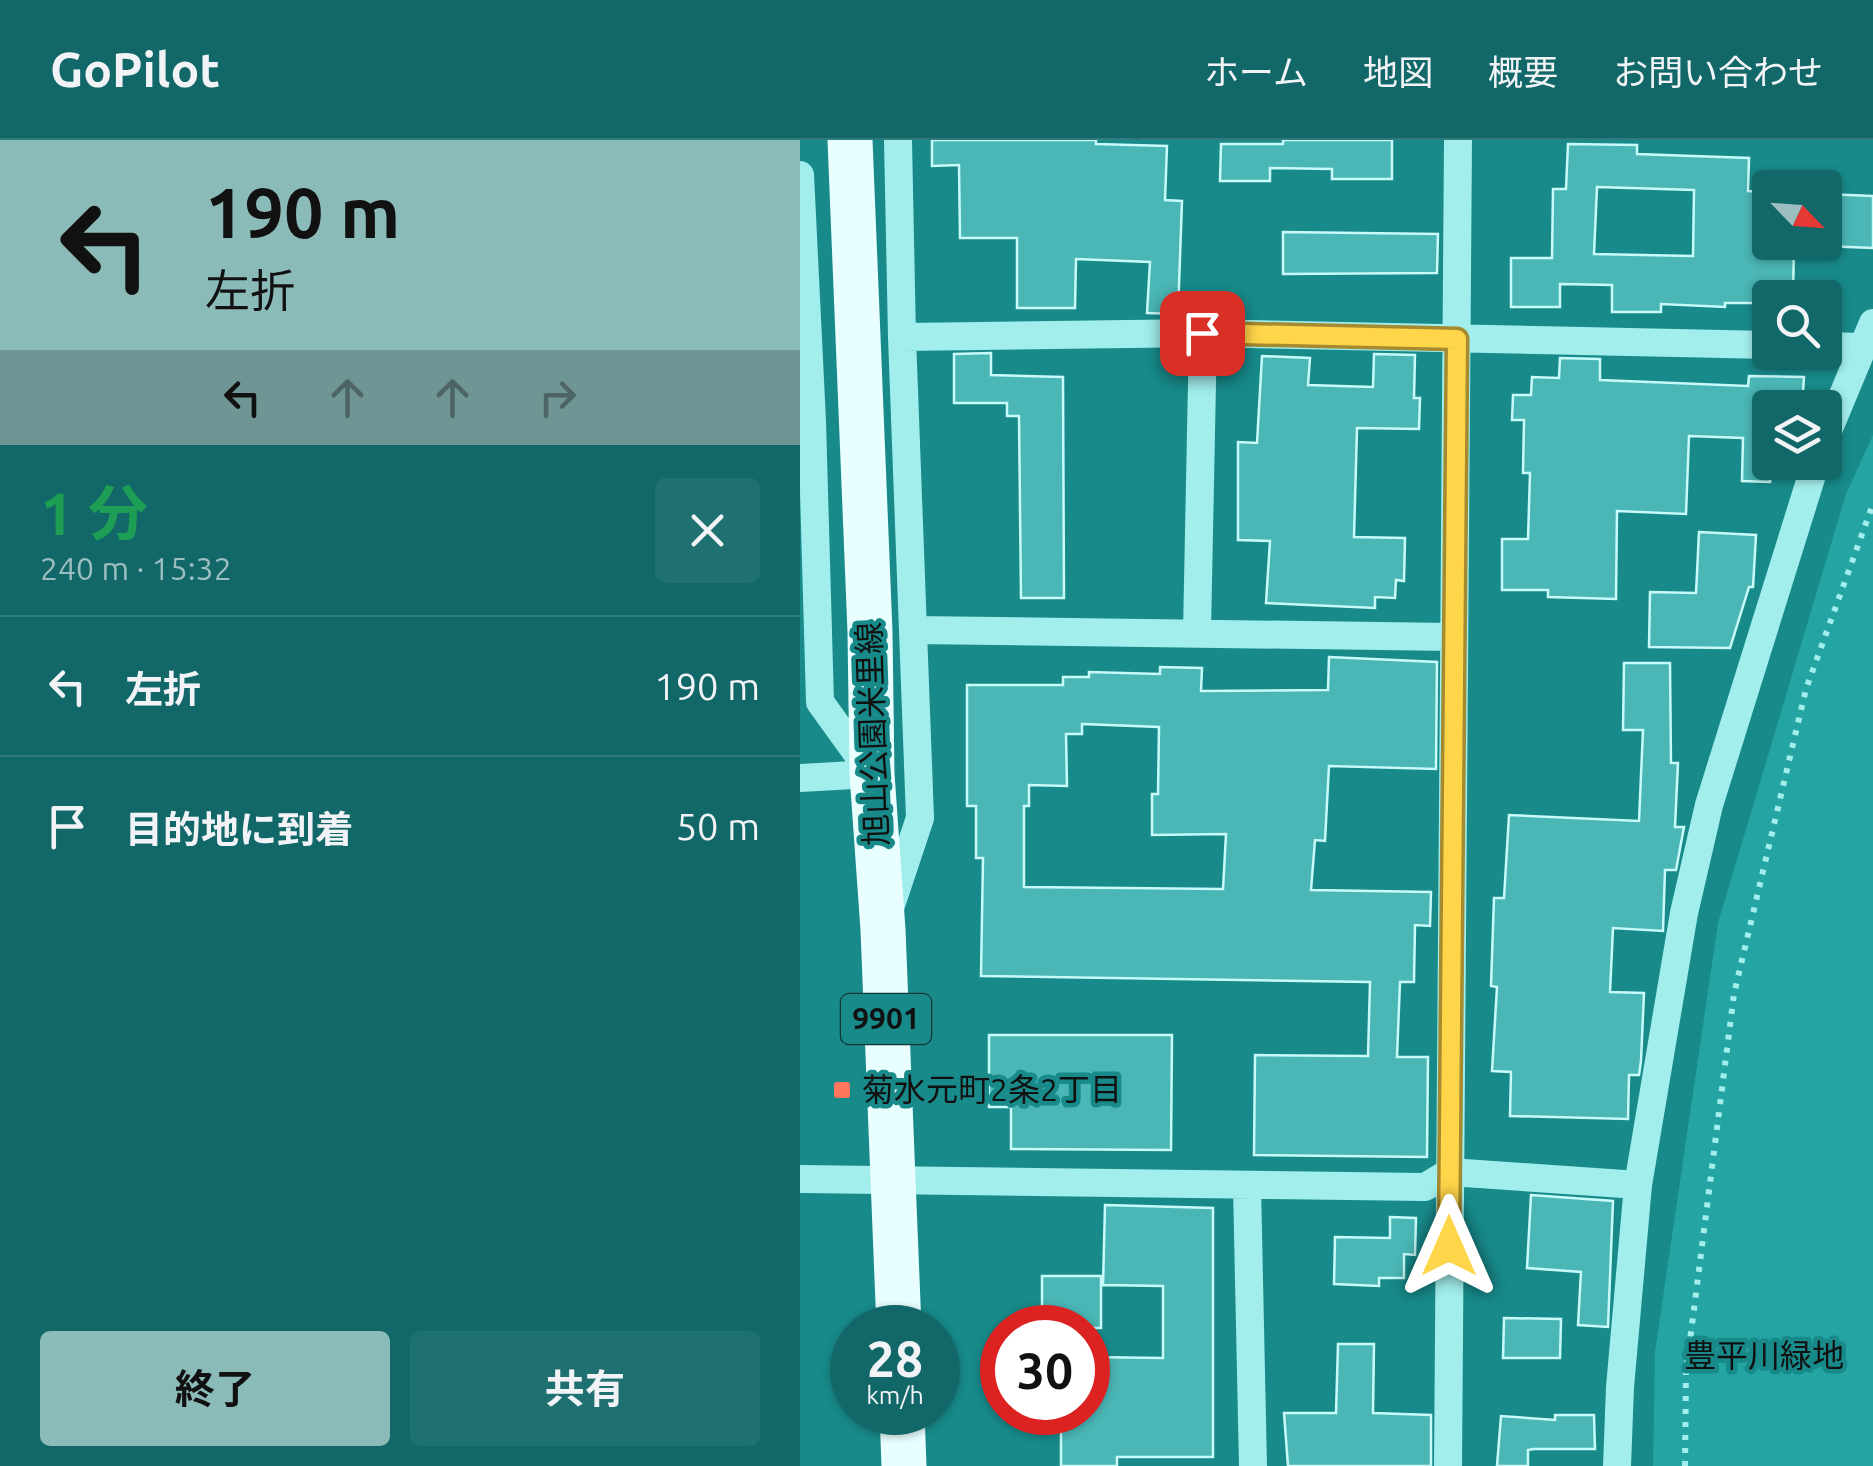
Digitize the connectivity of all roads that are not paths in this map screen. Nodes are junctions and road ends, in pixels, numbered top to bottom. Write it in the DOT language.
graph roads {
  1 [pos="850,140"];
  2 [pos="898,140"];
  3 [pos="1458,140"];
  4 [pos="800,175"];
  5 [pos="801,221"];
  6 [pos="1202,333"];
  7 [pos="1867,335"];
  8 [pos="902,337"];
  9 [pos="1457,339"];
  10 [pos="1842,342"];
  11 [pos="1752,345"];
  12 [pos="1842,396"];
  13 [pos="806,422"];
  14 [pos="1810,480"];
  15 [pos="914,630"];
  16 [pos="1197,632"];
  17 [pos="1454,637"];
  18 [pos="872,774"];
  19 [pos="800,778"];
  20 [pos="882,930"];
  21 [pos="1450,1172"];
  22 [pos="800,1178"];
  23 [pos="893,1181"];
  24 [pos="1246,1186"];
  25 [pos="1638,1186"];
  26 [pos="898,1305"];
  27 [pos="903,1435"];
  28 [pos="904,1466"];
  29 [pos="1253,1466"];
  30 [pos="1448,1466"];
  31 [pos="1617,1466"];
  1 -- 18 [label="main road, 旭山公園米里線 / 9901"];
  2 -- 8 [label="street"];
  3 -- 9 [label="street"];
  4 -- 5 [label="street"];
  5 -- 13 [label="street"];
  6 -- 8 [label="street"];
  6 -- 9 [label="street"];
  6 -- 16 [label="street"];
  7 -- 10 [label="street"];
  7 -- 12 [label="street"];
  8 -- 15 [label="street"];
  9 -- 11 [label="street"];
  9 -- 17 [label="street"];
  13 -- 18 [label="street"];
  14 -- 25 [label="street"];
  15 -- 16 [label="street"];
  15 -- 20 [label="street"];
  16 -- 17 [label="street"];
  17 -- 21 [label="street"];
  18 -- 19 [label="street"];
  18 -- 20 [label="main road, 旭山公園米里線 / 9901"];
  20 -- 23 [label="main road, 旭山公園米里線 / 9901"];
  21 -- 24 [label="street"];
  21 -- 25 [label="street"];
  21 -- 30 [label="street"];
  22 -- 23 [label="street"];
  23 -- 24 [label="street"];
  23 -- 26 [label="main road, 旭山公園米里線 / 9901"];
  24 -- 29 [label="street"];
  25 -- 31 [label="street"];
  27 -- 28 [label="main road"];
}
